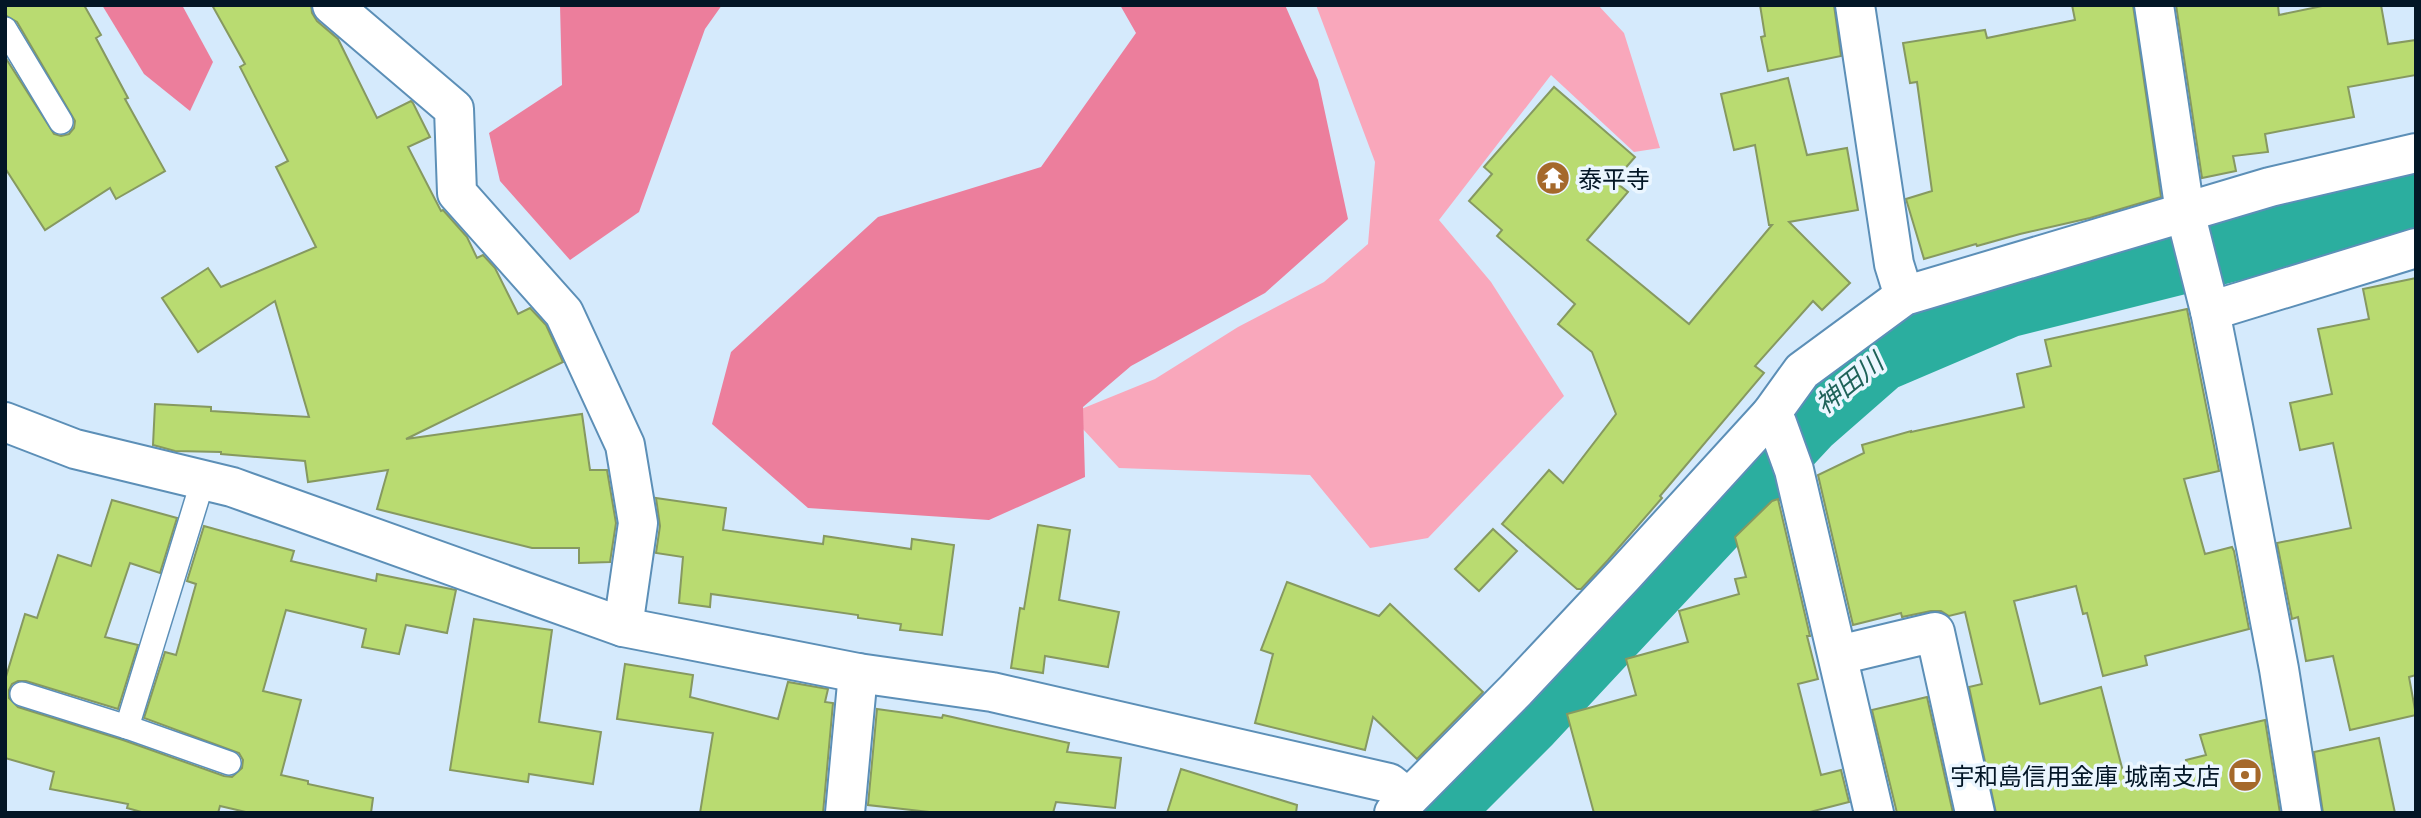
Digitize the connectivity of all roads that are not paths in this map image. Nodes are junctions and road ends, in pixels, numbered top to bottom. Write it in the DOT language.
graph roads {
  1 [pos="332,5"];
  2 [pos="1855,5"];
  3 [pos="2154,5"];
  4 [pos="5,29"];
  5 [pos="61,122"];
  6 [pos="2416,153"];
  7 [pos="2188,219"];
  8 [pos="2416,248"];
  9 [pos="1903,296"];
  10 [pos="2207,298"];
  11 [pos="1774,418"];
  12 [pos="5,422"];
  13 [pos="203,480"];
  14 [pos="622,627"];
  15 [pos="1839,655"];
  16 [pos="858,673"];
  17 [pos="22,694"];
  18 [pos="127,727"];
  19 [pos="229,763"];
  20 [pos="1401,805"];
  21 [pos="1866,811"];
  22 [pos="845,813"];
  23 [pos="1975,813"];
  24 [pos="2302,813"];
  1 -- 14 [label="street"];
  2 -- 9 [label="street"];
  3 -- 7 [label="street"];
  4 -- 5 [label="lane"];
  6 -- 7 [label="street"];
  7 -- 9 [label="street"];
  7 -- 10 [label="street"];
  8 -- 10 [label="street"];
  9 -- 11 [label="street"];
  10 -- 24 [label="street"];
  11 -- 15 [label="street"];
  11 -- 20 [label="street"];
  12 -- 13 [label="street"];
  13 -- 14 [label="street"];
  13 -- 18 [label="lane"];
  14 -- 16 [label="street"];
  15 -- 21 [label="street"];
  15 -- 23 [label="street"];
  16 -- 20 [label="street"];
  16 -- 22 [label="street"];
  17 -- 18 [label="lane"];
  18 -- 19 [label="lane"];
}
